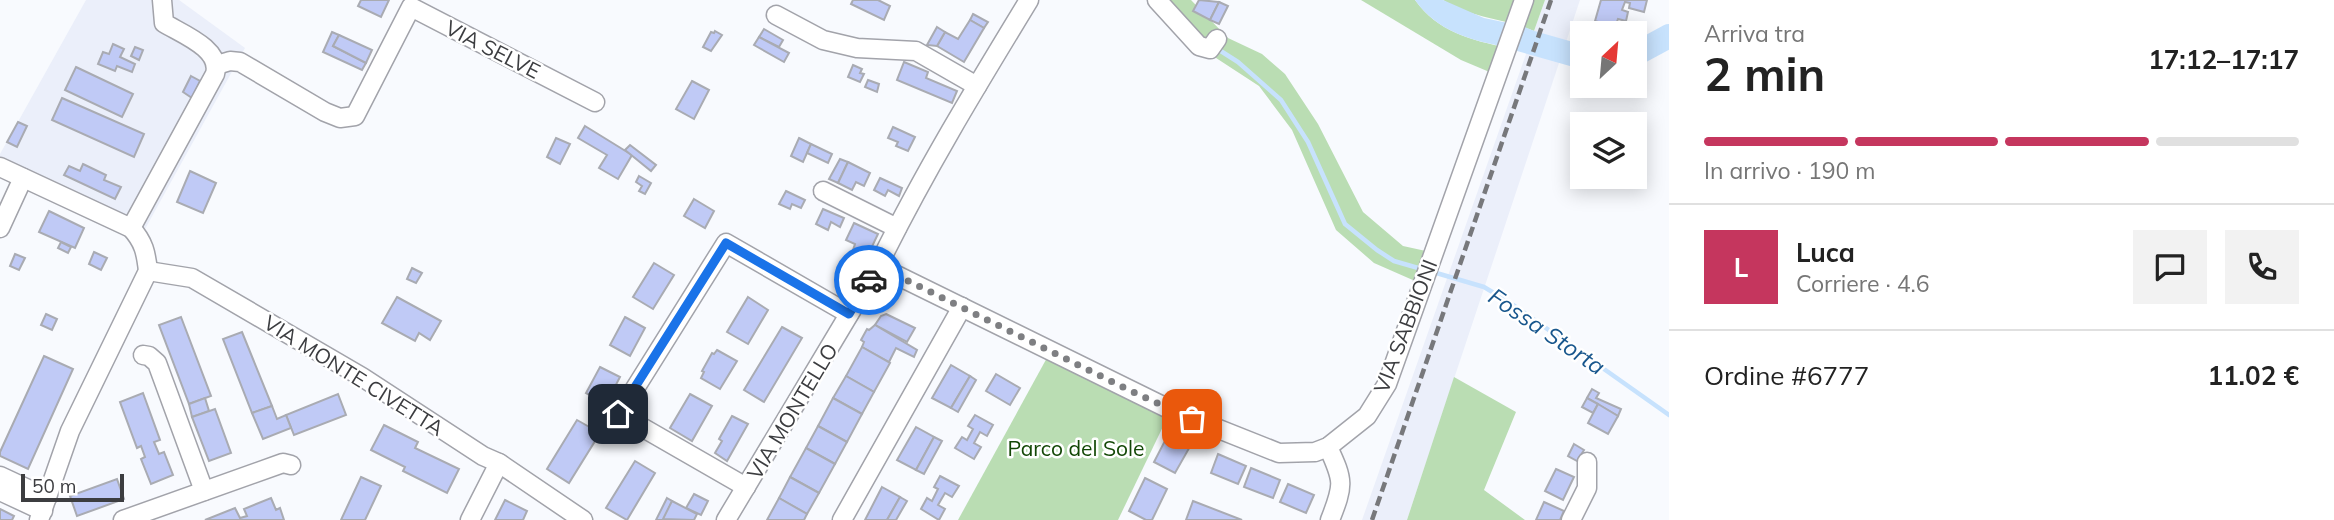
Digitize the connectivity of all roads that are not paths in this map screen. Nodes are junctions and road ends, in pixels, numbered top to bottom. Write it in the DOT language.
graph roads {
  1 [pos="162,0"];
  2 [pos="1029,0"];
  3 [pos="1157,0"];
  4 [pos="1524,0"];
  5 [pos="776,15"];
  6 [pos="1213,44"];
  7 [pos="217,65"];
  8 [pos="977,86"];
  9 [pos="595,102"];
  10 [pos="0,167"];
  11 [pos="23,178"];
  12 [pos="823,191"];
  13 [pos="0,228"];
  14 [pos="131,228"];
  15 [pos="897,228"];
  16 [pos="878,266"];
  17 [pos="148,271"];
  18 [pos="962,307"];
  19 [pos="849,314"];
  20 [pos="143,355"];
  21 [pos="1328,447"];
  22 [pos="1587,462"];
  23 [pos="499,463"];
  24 [pos="291,465"];
  25 [pos="0,476"];
  26 [pos="746,487"];
  27 [pos="0,491"];
  28 [pos="204,491"];
  29 [pos="43,510"];
  30 [pos="123,520"];
  31 [pos="470,520"];
  32 [pos="583,520"];
  33 [pos="726,520"];
  34 [pos="842,520"];
  35 [pos="1330,520"];
  36 [pos="1571,520"];
  1 -- 7 [label="street"];
  2 -- 8 [label="street, VIA MONTELLO"];
  3 -- 6 [label="street"];
  4 -- 21 [label="street, VIA SABBIONI"];
  5 -- 8 [label="street"];
  7 -- 9 [label="street, VIA SELVE"];
  7 -- 14 [label="street"];
  8 -- 15 [label="street, VIA MONTELLO"];
  10 -- 11 [label="street"];
  11 -- 13 [label="street"];
  11 -- 14 [label="street"];
  12 -- 15 [label="street"];
  14 -- 17 [label="street"];
  15 -- 16 [label="street, VIA MONTELLO"];
  16 -- 18 [label="street, VIA SABBIONI"];
  16 -- 19 [label="street, VIA MONTELLO"];
  17 -- 23 [label="street, VIA MONTE CIVETTA"];
  17 -- 29 [label="street"];
  18 -- 21 [label="street, VIA SABBIONI"];
  18 -- 34 [label="street"];
  19 -- 26 [label="street, VIA MONTELLO"];
  19 -- 26 [label="street"];
  20 -- 28 [label="street"];
  21 -- 35 [label="street"];
  22 -- 36 [label="street"];
  23 -- 31 [label="street"];
  23 -- 32 [label="street"];
  24 -- 28 [label="street"];
  25 -- 29 [label="street"];
  26 -- 33 [label="street, VIA MONTELLO"];
  27 -- 29 [label="street"];
  28 -- 30 [label="street"];
}
